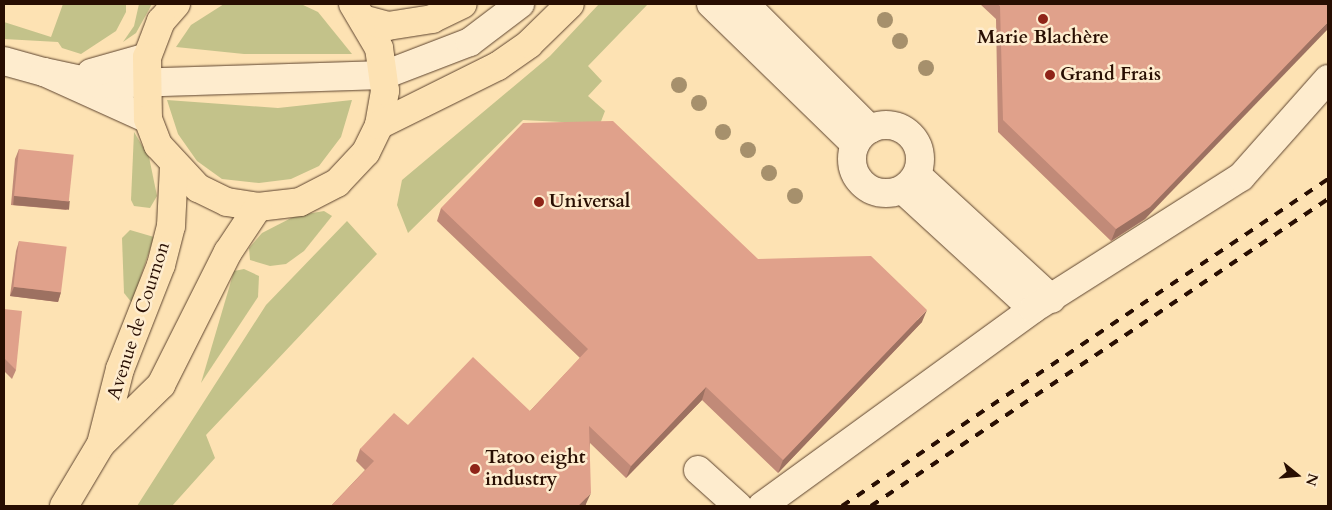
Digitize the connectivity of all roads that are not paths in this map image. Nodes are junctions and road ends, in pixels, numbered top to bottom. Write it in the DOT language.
graph roads {
  1 [pos="463,4"];
  2 [pos="520,4"];
  3 [pos="570,4"];
  4 [pos="711,4"];
  5 [pos="745,4"];
  6 [pos="166,9"];
  7 [pos="359,12"];
  8 [pos="16,64"];
  9 [pos="145,70"];
  10 [pos="384,75"];
  11 [pos="1328,79"];
  12 [pos="148,119"];
  13 [pos="379,125"];
  14 [pos="862,136"];
  15 [pos="174,167"];
  16 [pos="910,182"];
  17 [pos="258,208"];
  18 [pos="1042,304"];
  19 [pos="101,444"];
  20 [pos="698,470"];
  21 [pos="64,506"];
  22 [pos="738,506"];
  23 [pos="762,506"];
  1 -- 7 [label="main road"];
  2 -- 10 [label="street"];
  3 -- 13 [label="main road"];
  4 -- 14 [label="street"];
  5 -- 14 [label="street"];
  6 -- 9 [label="main road"];
  7 -- 10 [label="main road"];
  8 -- 9 [label="street"];
  8 -- 12 [label="street"];
  9 -- 10 [label="street"];
  9 -- 12 [label="main road"];
  10 -- 13 [label="main road"];
  11 -- 18 [label="street"];
  12 -- 15 [label="main road"];
  13 -- 17 [label="main road"];
  14 -- 16 [label="street"];
  14 -- 16 [label="street"];
  15 -- 17 [label="main road"];
  15 -- 19 [label="main road, Avenue de Cournon"];
  16 -- 18 [label="street"];
  17 -- 19 [label="main road, Avenue de Cournon"];
  18 -- 23 [label="street"];
  19 -- 21 [label="main road, Avenue de Cournon"];
  20 -- 22 [label="street"];
}
